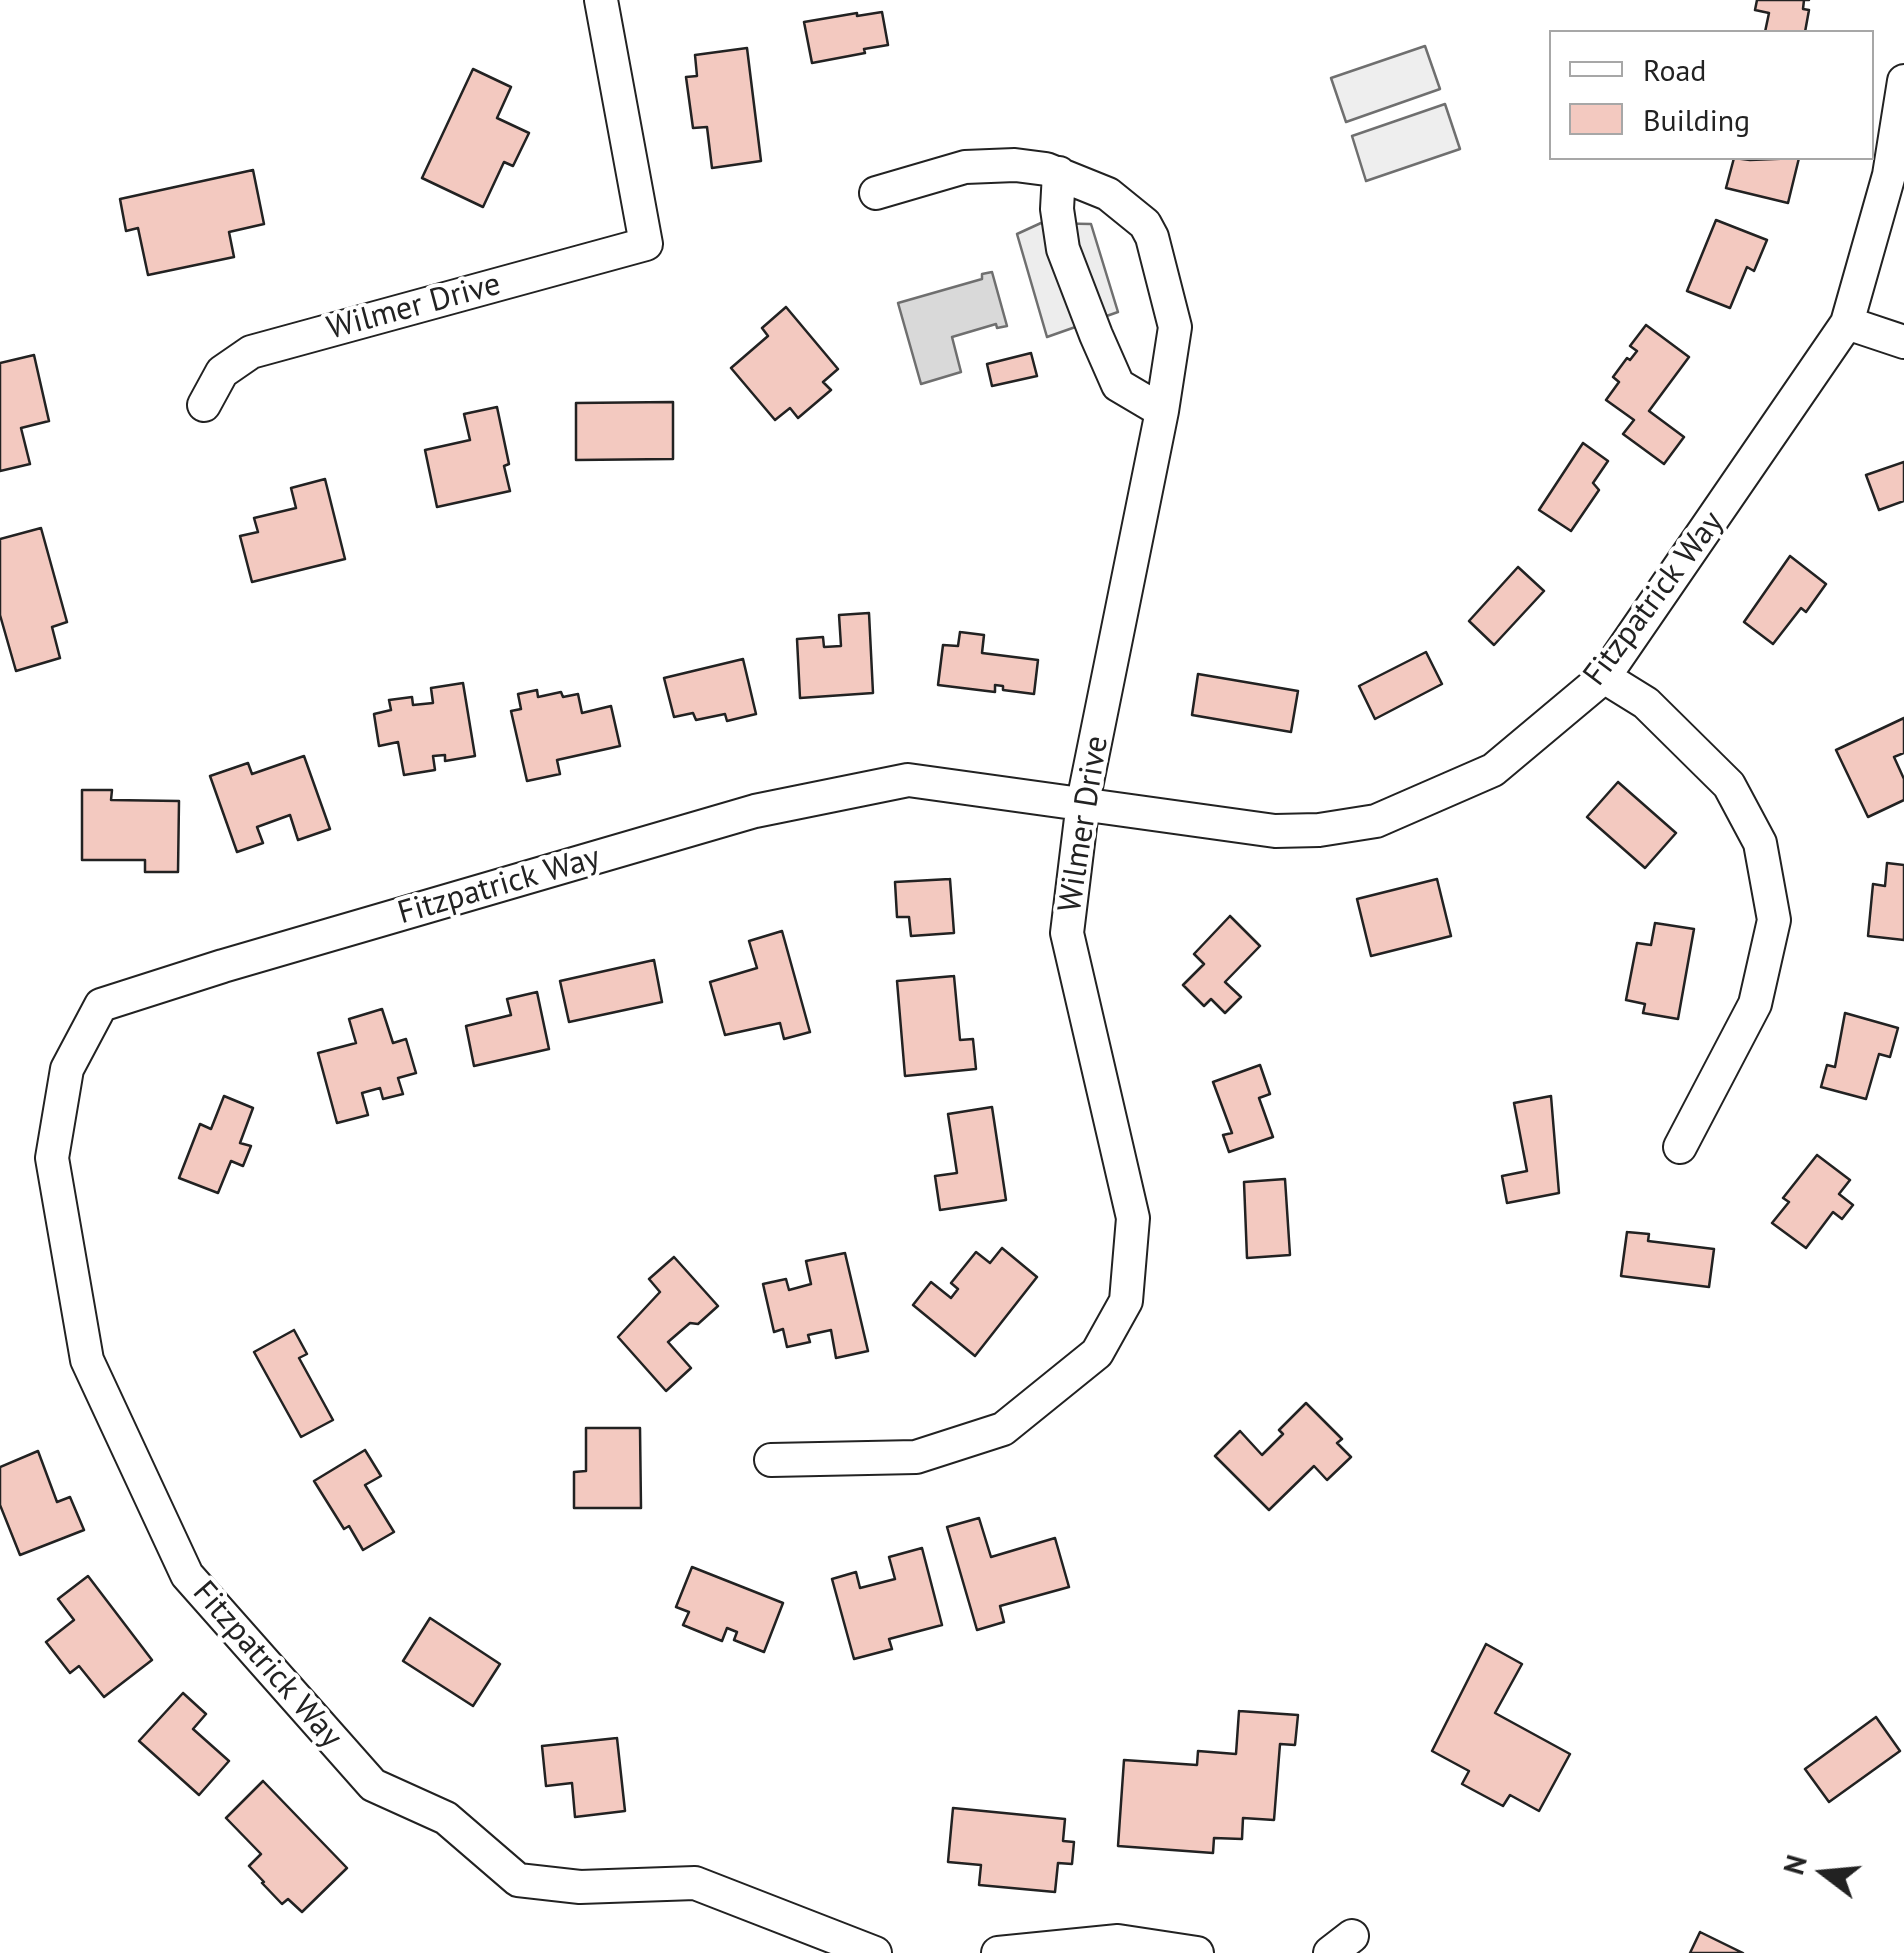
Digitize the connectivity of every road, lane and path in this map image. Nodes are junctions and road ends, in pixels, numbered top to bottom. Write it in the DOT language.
graph roads {
  1 [pos="600,0"];
  2 [pos="1904,81"];
  3 [pos="1059,174"];
  4 [pos="876,192"];
  5 [pos="1847,323"];
  6 [pos="1904,342"];
  7 [pos="204,405"];
  8 [pos="1162,410"];
  9 [pos="1604,677"];
  10 [pos="1083,802"];
  11 [pos="1680,1147"];
  12 [pos="771,1460"];
  13 [pos="876,1953"];
  14 [pos="998,1953"];
  15 [pos="1197,1953"];
  1 -- 7 [label="street, Wilmer Drive"];
  2 -- 5 [label="street, Fitzpatrick Way"];
  3 -- 4 [label="street, Wilmer Drive"];
  3 -- 8 [label="street"];
  3 -- 8 [label="street, Wilmer Drive"];
  5 -- 6 [label="street"];
  5 -- 9 [label="street, Fitzpatrick Way"];
  8 -- 10 [label="street, Wilmer Drive"];
  9 -- 10 [label="street, Fitzpatrick Way"];
  9 -- 11 [label="street"];
  10 -- 12 [label="street, Wilmer Drive"];
  10 -- 13 [label="street, Fitzpatrick Way"];
  14 -- 15 [label="street"];
}
